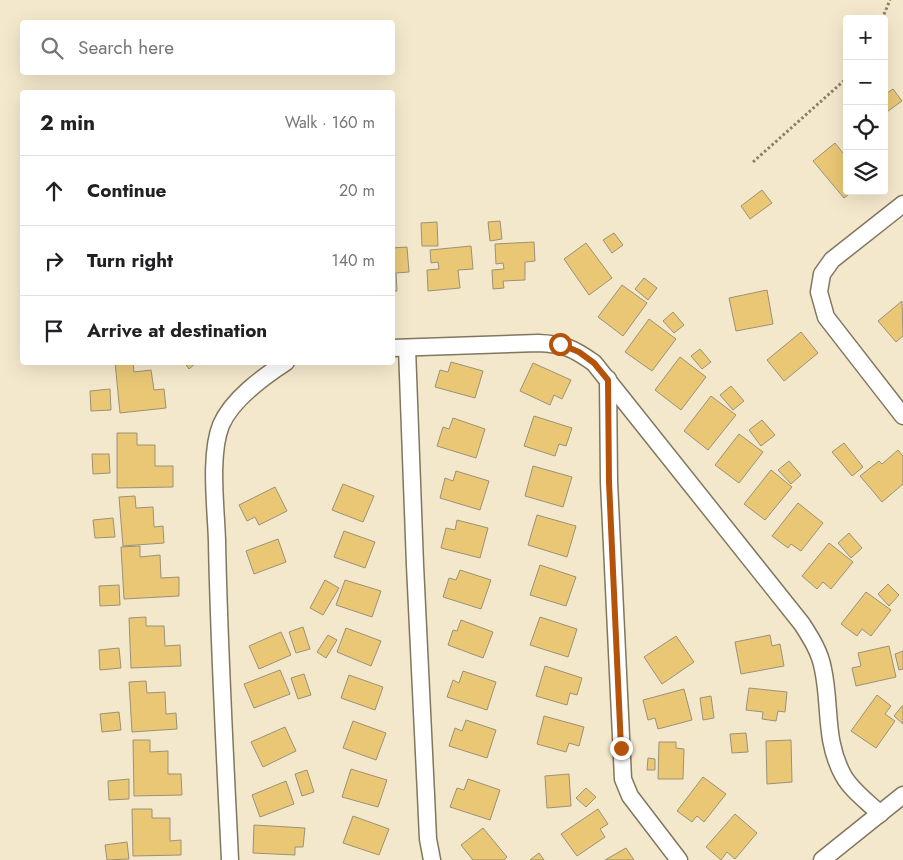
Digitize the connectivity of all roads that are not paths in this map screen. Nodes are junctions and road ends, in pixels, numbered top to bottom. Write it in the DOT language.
graph roads {
  1 [pos="903,204"];
  2 [pos="400,348"];
  3 [pos="282,365"];
  4 [pos="608,380"];
  5 [pos="903,416"];
  6 [pos="903,795"];
  7 [pos="880,814"];
  8 [pos="230,860"];
  9 [pos="432,860"];
  10 [pos="679,860"];
  11 [pos="822,860"];
  1 -- 5 [label="street"];
  2 -- 4 [label="street"];
  2 -- 9 [label="street"];
  3 -- 8 [label="street"];
  4 -- 7 [label="street"];
  4 -- 10 [label="street"];
  6 -- 7 [label="street"];
  7 -- 11 [label="street"];
}
